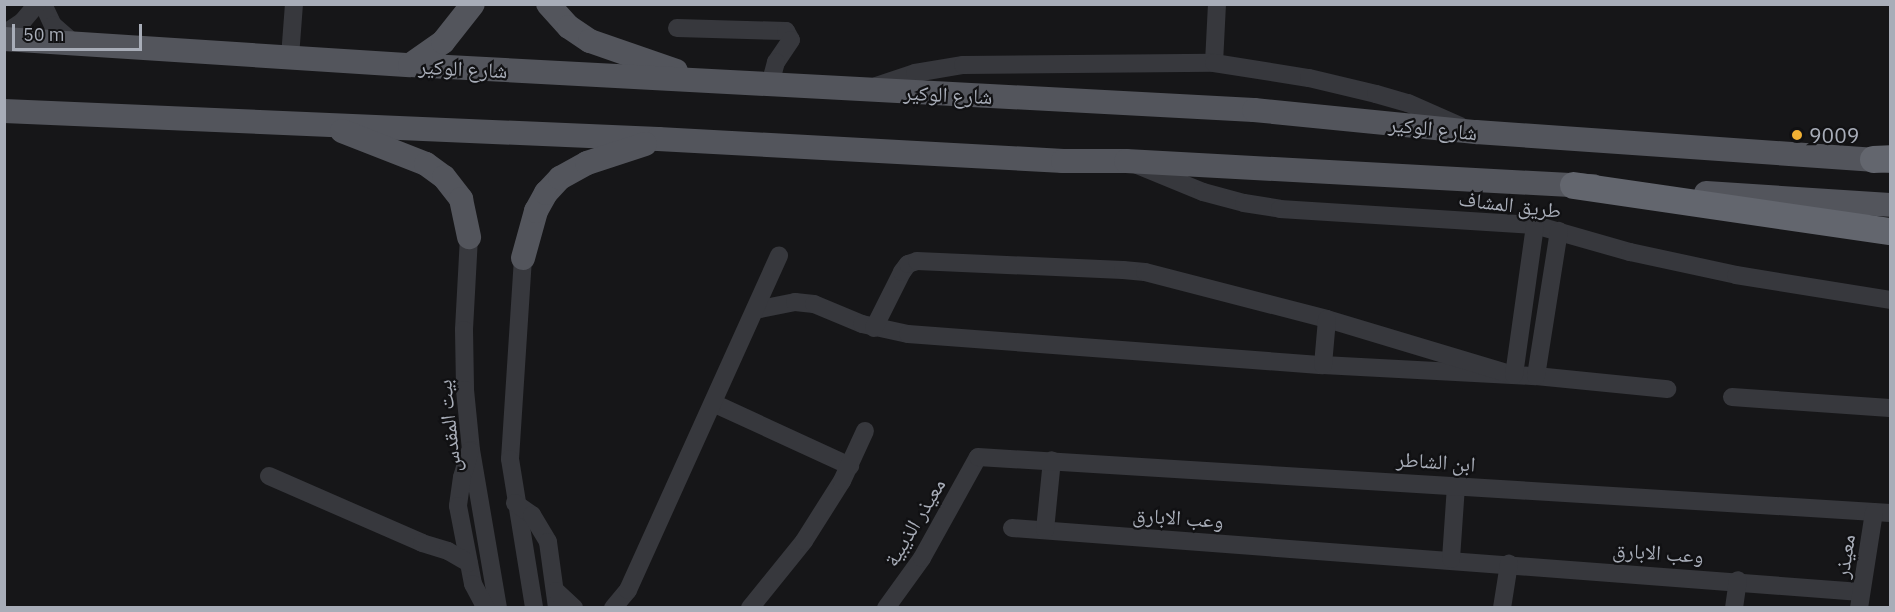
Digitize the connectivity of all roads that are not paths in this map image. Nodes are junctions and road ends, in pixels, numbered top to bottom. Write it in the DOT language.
graph roads {
  1 [pos="37,4"];
  2 [pos="44,4"];
  3 [pos="294,4"];
  4 [pos="473,4"];
  5 [pos="548,4"];
  6 [pos="1217,4"];
  7 [pos="677,28"];
  8 [pos="4,36"];
  9 [pos="75,44"];
  10 [pos="290,57"];
  11 [pos="1214,63"];
  12 [pos="410,65"];
  13 [pos="701,79"];
  14 [pos="770,84"];
  15 [pos="863,90"];
  16 [pos="4,111"];
  17 [pos="323,123"];
  18 [pos="1476,132"];
  19 [pos="658,139"];
  20 [pos="1885,160"];
  21 [pos="1126,161"];
  22 [pos="1573,185"];
  23 [pos="1890,205"];
  24 [pos="1535,225"];
  25 [pos="1559,231"];
  26 [pos="1890,231"];
  27 [pos="469,237"];
  28 [pos="779,256"];
  29 [pos="523,258"];
  30 [pos="1890,300"];
  31 [pos="755,310"];
  32 [pos="1327,319"];
  33 [pos="874,328"];
  34 [pos="1323,366"];
  35 [pos="1514,375"];
  36 [pos="1536,376"];
  37 [pos="1667,389"];
  38 [pos="1732,397"];
  39 [pos="712,403"];
  40 [pos="1890,408"];
  41 [pos="865,432"];
  42 [pos="471,450"];
  43 [pos="978,458"];
  44 [pos="1052,460"];
  45 [pos="850,466"];
  46 [pos="269,476"];
  47 [pos="1456,485"];
  48 [pos="515,503"];
  49 [pos="1882,512"];
  50 [pos="459,519"];
  51 [pos="1012,528"];
  52 [pos="1045,530"];
  53 [pos="422,543"];
  54 [pos="1451,560"];
  55 [pos="469,563"];
  56 [pos="1509,564"];
  57 [pos="1738,580"];
  58 [pos="556,599"];
  59 [pos="627,599"];
  60 [pos="1860,600"];
  61 [pos="486,608"];
  62 [pos="498,608"];
  63 [pos="534,608"];
  64 [pos="574,608"];
  65 [pos="613,608"];
  66 [pos="750,608"];
  67 [pos="886,608"];
  68 [pos="1502,608"];
  69 [pos="1734,608"];
  1 -- 8 [label="street"];
  2 -- 9 [label="street"];
  3 -- 10 [label="street"];
  4 -- 12 [label="main road"];
  5 -- 13 [label="main road"];
  6 -- 11 [label="street"];
  7 -- 14 [label="street"];
  8 -- 9 [label="main road, شارع الوكير"];
  9 -- 10 [label="main road, شارع الوكير"];
  10 -- 12 [label="main road, شارع الوكير"];
  11 -- 15 [label="street"];
  11 -- 18 [label="street"];
  12 -- 13 [label="main road, شارع الوكير"];
  13 -- 14 [label="main road, شارع الوكير"];
  14 -- 15 [label="main road, شارع الوكير"];
  15 -- 18 [label="main road, شارع الوكير"];
  16 -- 17 [label="main road"];
  17 -- 19 [label="main road"];
  17 -- 27 [label="main road"];
  18 -- 20 [label="main road, شارع الوكير"];
  19 -- 21 [label="main road"];
  19 -- 29 [label="main road"];
  21 -- 22 [label="main road"];
  21 -- 24 [label="street, طريق المشاف"];
  22 -- 23 [label="main road"];
  22 -- 26 [label="highway"];
  24 -- 25 [label="street, طريق المشاف"];
  24 -- 35 [label="street"];
  25 -- 30 [label="street, طريق المشاف"];
  25 -- 36 [label="street"];
  27 -- 42 [label="street, بيت المقدس"];
  28 -- 31 [label="street"];
  29 -- 48 [label="street"];
  31 -- 33 [label="street"];
  31 -- 39 [label="street"];
  32 -- 33 [label="street"];
  32 -- 34 [label="street"];
  32 -- 35 [label="street"];
  33 -- 34 [label="street"];
  34 -- 35 [label="street"];
  35 -- 36 [label="street"];
  36 -- 37 [label="street"];
  38 -- 40 [label="street"];
  39 -- 45 [label="street"];
  39 -- 59 [label="street"];
  41 -- 45 [label="street"];
  42 -- 50 [label="street"];
  42 -- 62 [label="street, بيت المقدس"];
  43 -- 44 [label="street, ابن الشاطر"];
  43 -- 67 [label="street, معيذر الذيبية"];
  44 -- 47 [label="street, ابن الشاطر"];
  44 -- 52 [label="street"];
  45 -- 66 [label="street"];
  46 -- 53 [label="street"];
  47 -- 49 [label="street, ابن الشاطر"];
  47 -- 54 [label="street"];
  48 -- 58 [label="street"];
  48 -- 63 [label="street"];
  49 -- 60 [label="street, معيذر"];
  50 -- 53 [label="street"];
  50 -- 55 [label="street"];
  51 -- 52 [label="street, وعب الابارق"];
  52 -- 54 [label="street, وعب الابارق"];
  53 -- 55 [label="street"];
  54 -- 56 [label="street, وعب الابارق"];
  55 -- 61 [label="street"];
  56 -- 57 [label="street, وعب الابارق"];
  56 -- 68 [label="street"];
  57 -- 60 [label="street, وعب الابارق"];
  57 -- 69 [label="street"];
  58 -- 64 [label="street"];
  59 -- 65 [label="street"];
}
